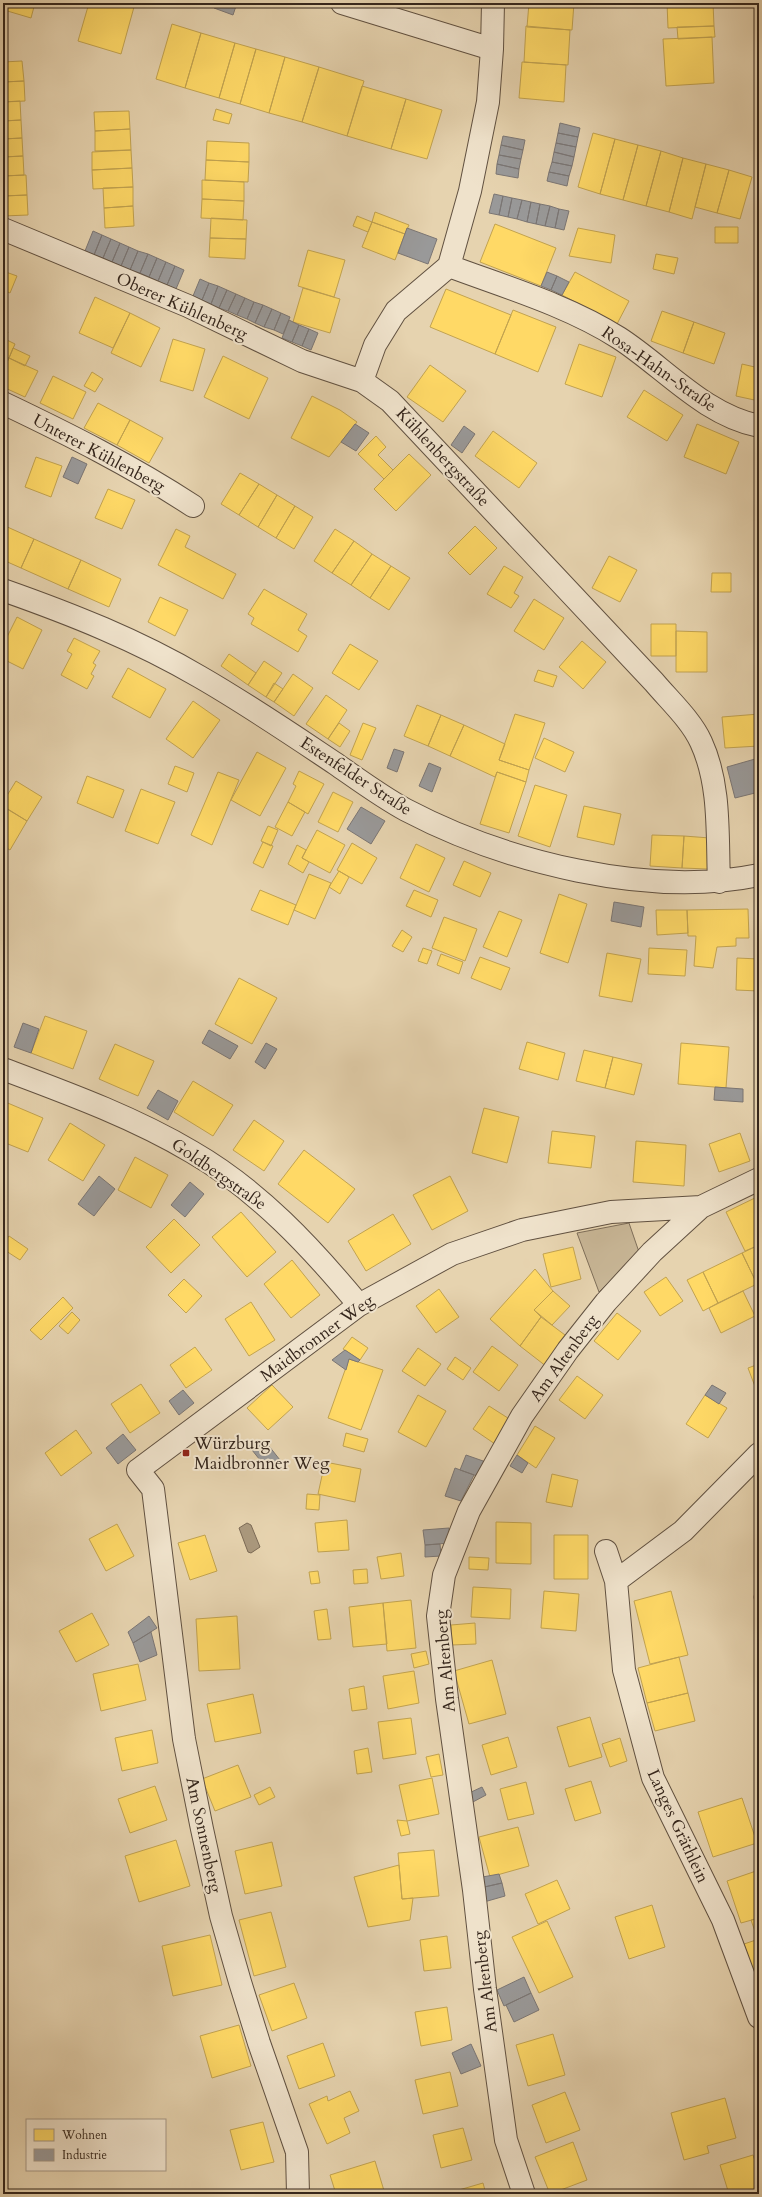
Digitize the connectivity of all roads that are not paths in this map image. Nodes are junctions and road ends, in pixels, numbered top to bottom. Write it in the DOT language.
graph roads {
  1 [pos="342,3"];
  2 [pos="493,3"];
  3 [pos="492,49"];
  4 [pos="3,229"];
  5 [pos="449,266"];
  6 [pos="362,381"];
  7 [pos="3,403"];
  8 [pos="759,426"];
  9 [pos="193,506"];
  10 [pos="3,590"];
  11 [pos="759,875"];
  12 [pos="719,882"];
  13 [pos="3,1069"];
  14 [pos="759,1179"];
  15 [pos="701,1207"];
  16 [pos="359,1305"];
  17 [pos="759,1454"];
  18 [pos="138,1470"];
  19 [pos="606,1551"];
  20 [pos="616,1581"];
  21 [pos="759,2017"];
  22 [pos="298,2194"];
  23 [pos="524,2194"];
  1 -- 3 [label="street"];
  2 -- 3 [label="street"];
  3 -- 5 [label="street"];
  4 -- 6 [label="street, Oberer Kühlenberg"];
  5 -- 6 [label="street"];
  5 -- 8 [label="street, Rosa-Hahn-Straße"];
  6 -- 12 [label="street, Kühlenbergstraße"];
  7 -- 9 [label="street, Unterer Kühlenberg"];
  10 -- 12 [label="street, Estenfelder Straße"];
  11 -- 12 [label="street, Estenfelder Straße"];
  13 -- 16 [label="street, Goldbergstraße"];
  14 -- 15 [label="street"];
  15 -- 16 [label="street, Maidbronner Weg"];
  15 -- 23 [label="street, Am Altenberg"];
  16 -- 18 [label="street, Maidbronner Weg"];
  17 -- 20 [label="street"];
  18 -- 22 [label="street, Am Sonnenberg"];
  19 -- 20 [label="street, Langes Gräthlein"];
  20 -- 21 [label="street, Langes Gräthlein"];
}
